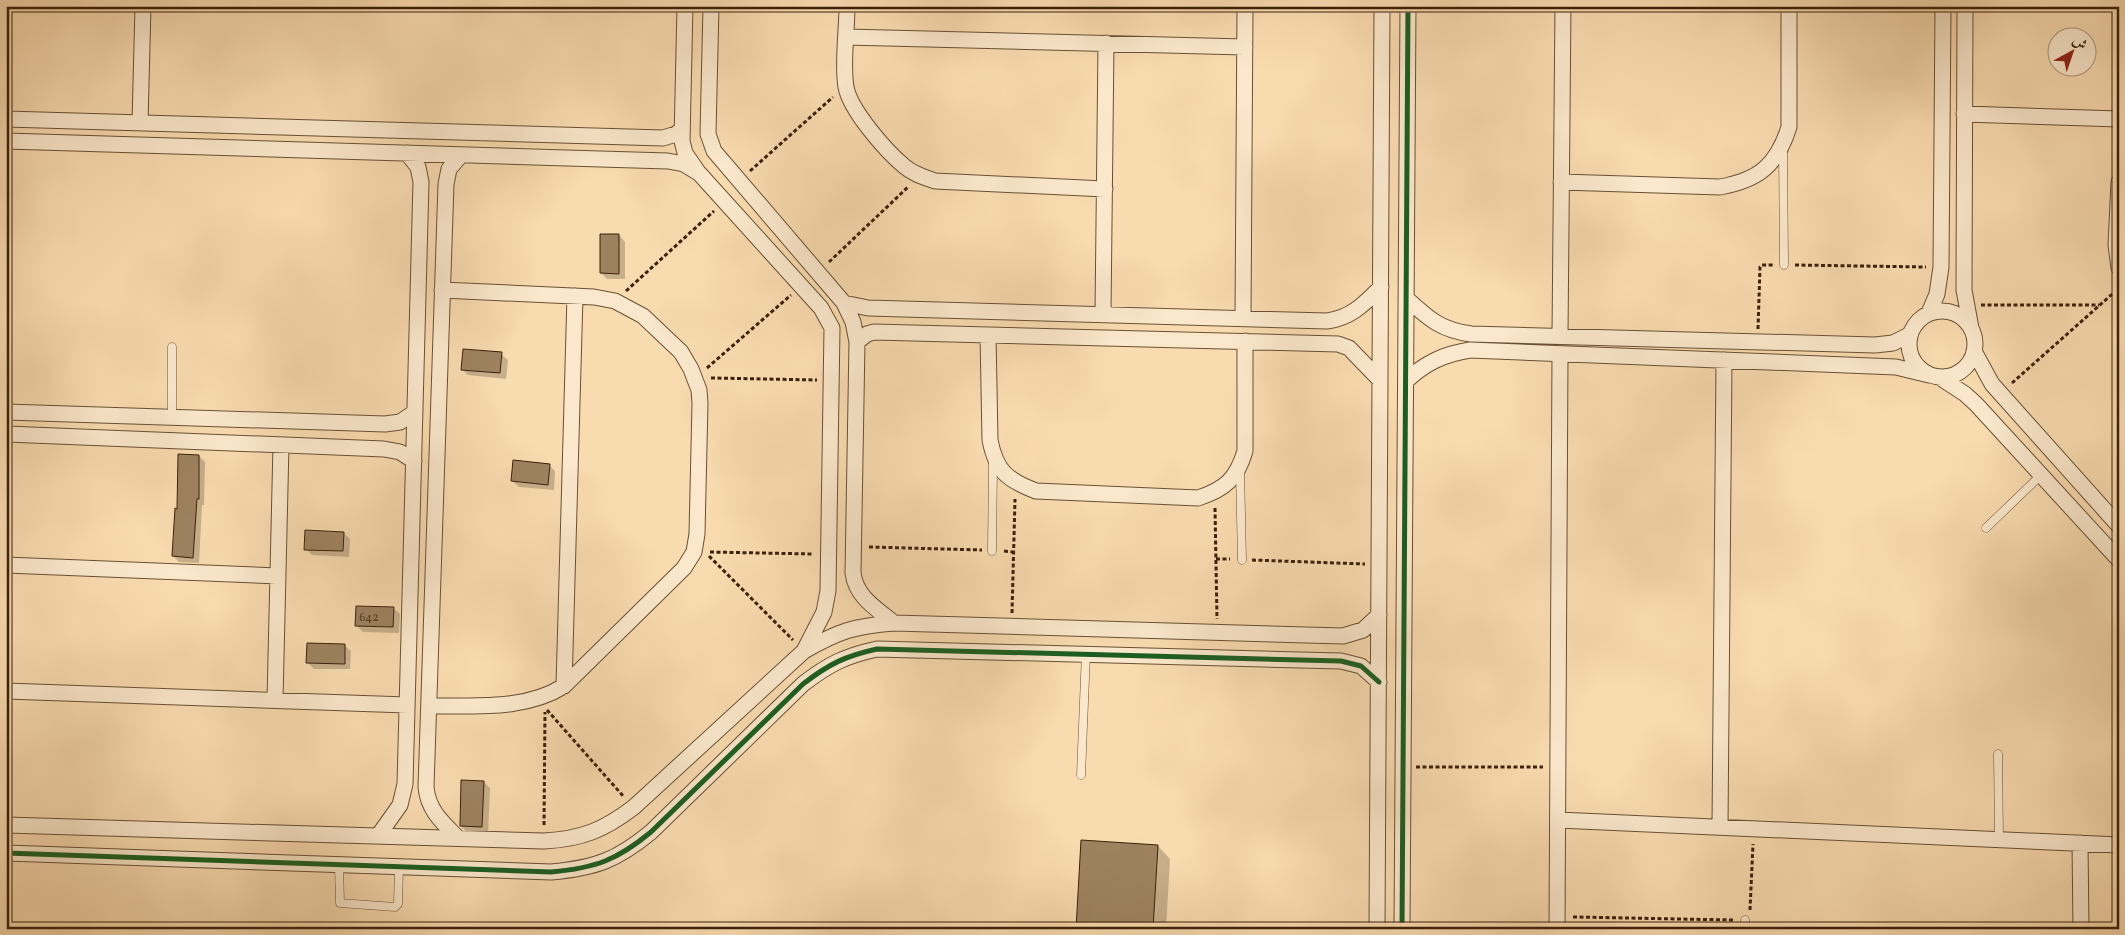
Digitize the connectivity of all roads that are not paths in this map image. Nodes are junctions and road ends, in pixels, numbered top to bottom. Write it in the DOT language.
graph roads {
  1 [pos="143,6"];
  2 [pos="711,6"];
  3 [pos="847,6"];
  4 [pos="1245,6"];
  5 [pos="1382,6"];
  6 [pos="1408,6"];
  7 [pos="1563,6"];
  8 [pos="1789,6"];
  9 [pos="1943,6"];
  10 [pos="1965,6"];
  11 [pos="685,7"];
  12 [pos="846,37"];
  13 [pos="1106,43"];
  14 [pos="1245,47"];
  15 [pos="1964,114"];
  16 [pos="6,119"];
  17 [pos="2119,119"];
  18 [pos="72,121"];
  19 [pos="140,123"];
  20 [pos="682,130"];
  21 [pos="6,141"];
  22 [pos="72,143"];
  23 [pos="1783,146"];
  24 [pos="407,153"];
  25 [pos="460,155"];
  26 [pos="698,172"];
  27 [pos="1562,182"];
  28 [pos="2119,182"];
  29 [pos="1105,188"];
  30 [pos="1963,259"];
  31 [pos="1941,263"];
  32 [pos="1784,265"];
  33 [pos="2119,268"];
  34 [pos="1381,287"];
  35 [pos="442,290"];
  36 [pos="575,296"];
  37 [pos="1406,298"];
  38 [pos="844,303"];
  39 [pos="1929,313"];
  40 [pos="1103,314"];
  41 [pos="1243,318"];
  42 [pos="1327,321"];
  43 [pos="1971,328"];
  44 [pos="1471,334"];
  45 [pos="988,335"];
  46 [pos="1909,335"];
  47 [pos="1560,336"];
  48 [pos="1245,341"];
  49 [pos="857,342"];
  50 [pos="1325,343"];
  51 [pos="1856,344"];
  52 [pos="172,347"];
  53 [pos="1470,350"];
  54 [pos="1974,351"];
  55 [pos="1560,354"];
  56 [pos="1724,360"];
  57 [pos="1855,365"];
  58 [pos="1934,376"];
  59 [pos="1380,380"];
  60 [pos="1406,381"];
  61 [pos="2003,396"];
  62 [pos="6,412"];
  63 [pos="415,412"];
  64 [pos="172,417"];
  65 [pos="1988,417"];
  66 [pos="6,434"];
  67 [pos="281,445"];
  68 [pos="994,457"];
  69 [pos="414,461"];
  70 [pos="1240,468"];
  71 [pos="2041,475"];
  72 [pos="1379,523"];
  73 [pos="1405,524"];
  74 [pos="2119,526"];
  75 [pos="1986,528"];
  76 [pos="992,551"];
  77 [pos="1242,560"];
  78 [pos="2119,560"];
  79 [pos="6,565"];
  80 [pos="278,576"];
  81 [pos="1379,615"];
  82 [pos="894,623"];
  83 [pos="804,651"];
  84 [pos="1086,654"];
  85 [pos="1378,682"];
  86 [pos="564,686"];
  87 [pos="6,691"];
  88 [pos="275,700"];
  89 [pos="408,705"];
  90 [pos="429,706"];
  91 [pos="712,735"];
  92 [pos="1998,754"];
  93 [pos="730,755"];
  94 [pos="1081,775"];
  95 [pos="1558,820"];
  96 [pos="6,825"];
  97 [pos="1720,827"];
  98 [pos="378,836"];
  99 [pos="458,838"];
  100 [pos="1999,839"];
  101 [pos="2080,843"];
  102 [pos="2119,844"];
  103 [pos="6,854"];
  104 [pos="339,865"];
  105 [pos="399,867"];
  106 [pos="1746,920"];
  107 [pos="1557,923"];
  108 [pos="1377,929"];
  109 [pos="1402,929"];
  110 [pos="1745,929"];
  111 [pos="2081,929"];
  1 -- 19 [label="street"];
  2 -- 38 [label="street"];
  3 -- 12 [label="street"];
  4 -- 14 [label="street"];
  5 -- 34 [label="street"];
  6 -- 37 [label="street"];
  7 -- 27 [label="street"];
  8 -- 23 [label="street"];
  9 -- 31 [label="street"];
  10 -- 15 [label="street"];
  11 -- 20 [label="street"];
  12 -- 13 [label="street"];
  12 -- 29 [label="street"];
  13 -- 14 [label="street"];
  13 -- 29 [label="street"];
  14 -- 41 [label="street"];
  15 -- 17 [label="street"];
  15 -- 30 [label="street"];
  16 -- 18 [label="street"];
  18 -- 19 [label="street"];
  18 -- 22 [label="street"];
  19 -- 20 [label="street"];
  20 -- 26 [label="street"];
  21 -- 22 [label="street"];
  22 -- 24 [label="street"];
  23 -- 27 [label="street"];
  23 -- 32 [label="lane"];
  24 -- 25 [label="street"];
  24 -- 63 [label="street"];
  25 -- 26 [label="street"];
  25 -- 35 [label="street"];
  26 -- 83 [label="street"];
  27 -- 47 [label="street"];
  28 -- 33 [label="street"];
  29 -- 40 [label="street"];
  30 -- 31 [label="street"];
  30 -- 43 [label="street"];
  31 -- 39 [label="street"];
  34 -- 42 [label="street"];
  34 -- 59 [label="street"];
  35 -- 36 [label="street"];
  35 -- 90 [label="street"];
  36 -- 86 [label="street"];
  36 -- 86 [label="street"];
  37 -- 44 [label="street"];
  37 -- 60 [label="street"];
  38 -- 40 [label="street"];
  38 -- 49 [label="street"];
  39 -- 43 [label="street"];
  39 -- 46 [label="street"];
  40 -- 41 [label="street"];
  41 -- 42 [label="street"];
  42 -- 50 [label="street"];
  43 -- 54 [label="street"];
  44 -- 47 [label="street"];
  44 -- 53 [label="street"];
  45 -- 48 [label="street"];
  45 -- 49 [label="street"];
  45 -- 68 [label="street"];
  46 -- 51 [label="street"];
  46 -- 58 [label="street"];
  47 -- 51 [label="street"];
  48 -- 50 [label="street"];
  48 -- 70 [label="street"];
  49 -- 82 [label="street"];
  50 -- 59 [label="street"];
  51 -- 57 [label="street"];
  52 -- 64 [label="lane"];
  53 -- 55 [label="street"];
  53 -- 60 [label="street"];
  54 -- 58 [label="street"];
  54 -- 61 [label="street"];
  55 -- 56 [label="street"];
  55 -- 95 [label="street"];
  56 -- 57 [label="street"];
  56 -- 97 [label="street"];
  57 -- 58 [label="street"];
  58 -- 65 [label="street"];
  59 -- 72 [label="street"];
  60 -- 73 [label="street"];
  61 -- 65 [label="street"];
  61 -- 74 [label="street"];
  62 -- 64 [label="street"];
  63 -- 64 [label="street"];
  63 -- 69 [label="street"];
  65 -- 71 [label="street"];
  66 -- 67 [label="street"];
  67 -- 69 [label="street"];
  67 -- 80 [label="street"];
  68 -- 70 [label="street"];
  68 -- 76 [label="lane"];
  69 -- 89 [label="street"];
  70 -- 77 [label="lane"];
  71 -- 75 [label="lane"];
  71 -- 78 [label="street"];
  72 -- 73 [label="street"];
  72 -- 81 [label="street"];
  73 -- 109 [label="street"];
  79 -- 80 [label="street"];
  80 -- 88 [label="street"];
  81 -- 82 [label="street"];
  81 -- 85 [label="street"];
  82 -- 83 [label="street"];
  83 -- 91 [label="street"];
  84 -- 85 [label="street"];
  84 -- 93 [label="street"];
  84 -- 94 [label="lane"];
  85 -- 108 [label="street"];
  86 -- 90 [label="street"];
  87 -- 88 [label="street"];
  88 -- 89 [label="street"];
  89 -- 98 [label="street"];
  90 -- 99 [label="street"];
  91 -- 93 [label="street"];
  91 -- 99 [label="street"];
  92 -- 100 [label="lane"];
  93 -- 105 [label="street"];
  95 -- 97 [label="street"];
  95 -- 107 [label="street"];
  96 -- 98 [label="street"];
  97 -- 100 [label="street"];
  98 -- 99 [label="street"];
  100 -- 101 [label="street"];
  101 -- 102 [label="street"];
  101 -- 111 [label="street"];
  103 -- 104 [label="street"];
  104 -- 105 [label="street"];
  104 -- 105 [label="lane"];
  106 -- 110 [label="lane"];
}
